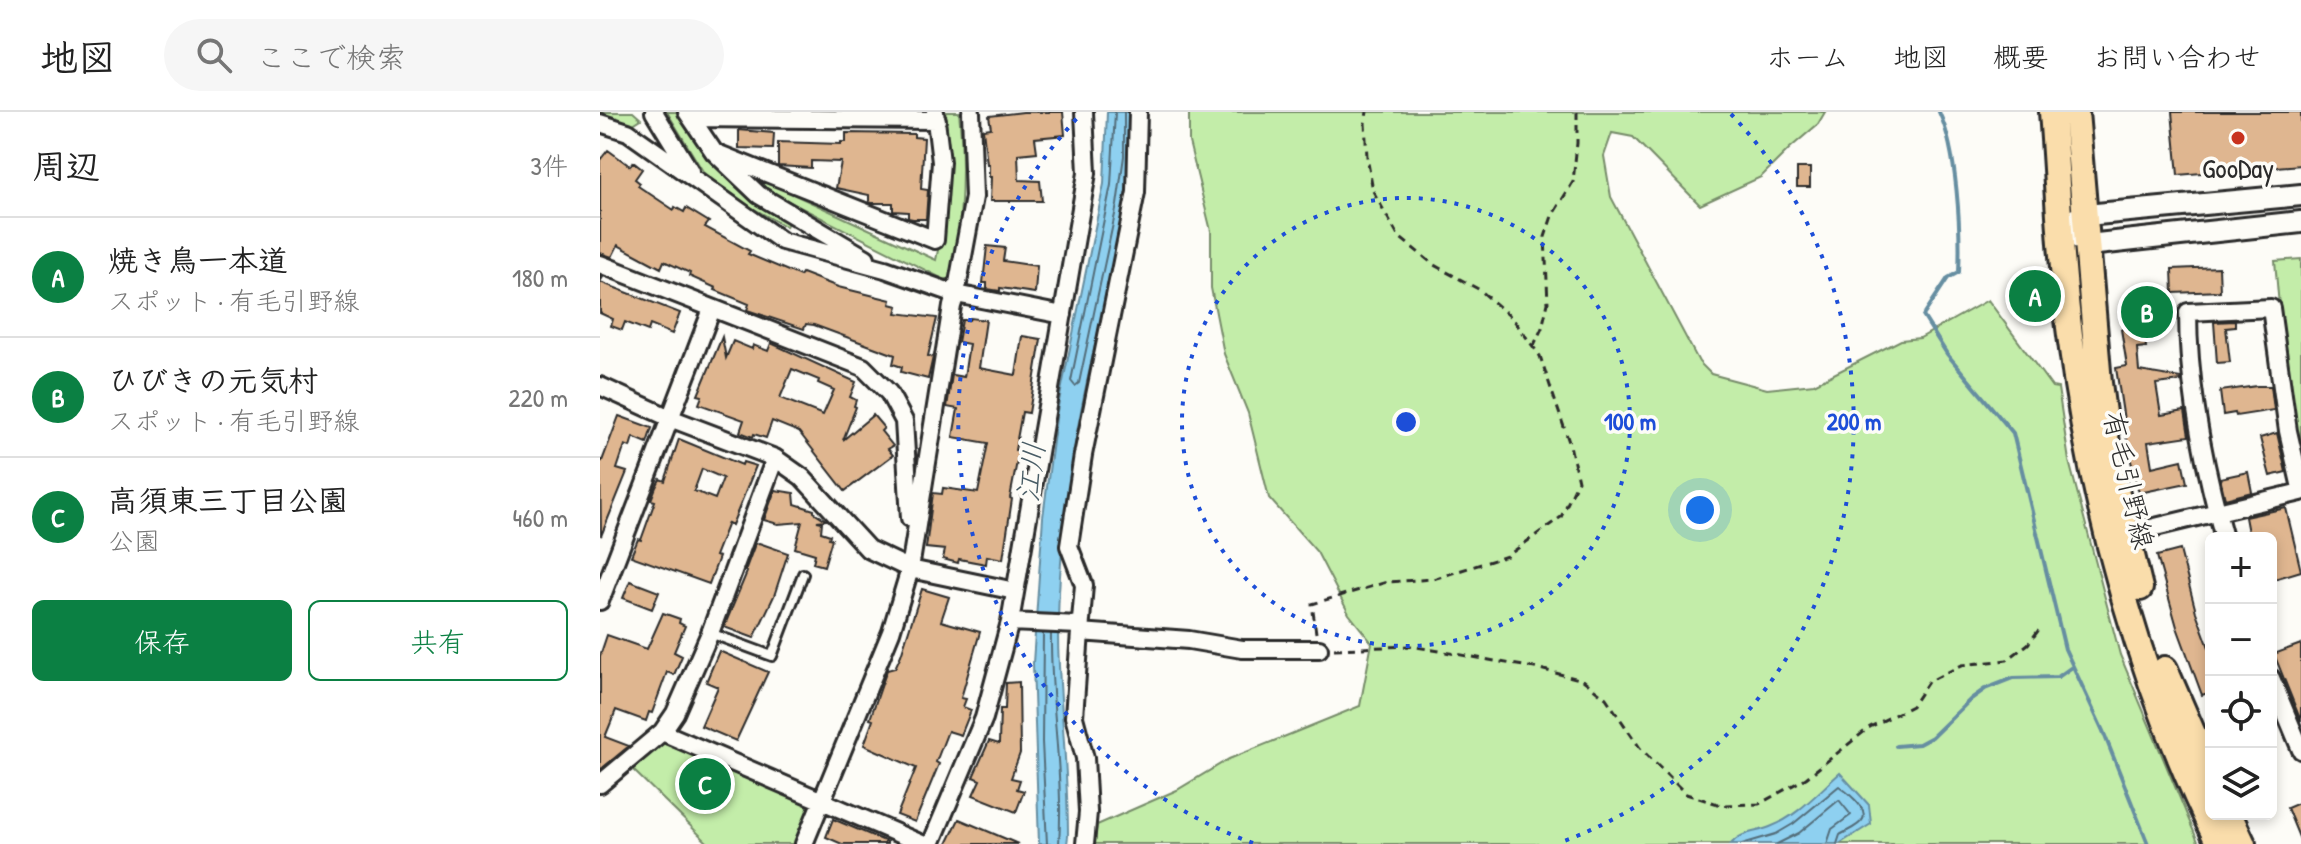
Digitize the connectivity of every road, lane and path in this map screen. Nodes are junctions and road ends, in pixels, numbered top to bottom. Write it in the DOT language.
graph roads {
  1 [pos="654,112"];
  2 [pos="971,112"];
  3 [pos="1084,112"];
  4 [pos="1138,112"];
  5 [pos="1367,112"];
  6 [pos="1577,112"];
  7 [pos="2052,112"];
  8 [pos="2076,112"];
  9 [pos="689,115"];
  10 [pos="936,116"];
  11 [pos="600,123"];
  12 [pos="714,152"];
  13 [pos="692,176"];
  14 [pos="2301,195"];
  15 [pos="2086,215"];
  16 [pos="2301,222"];
  17 [pos="2061,224"];
  18 [pos="2088,245"];
  19 [pos="600,264"];
  20 [pos="885,269"];
  21 [pos="956,294"];
  22 [pos="712,309"];
  23 [pos="1063,315"];
  24 [pos="1533,347"];
  25 [pos="600,386"];
  26 [pos="670,418"];
  27 [pos="775,458"];
  28 [pos="2301,490"];
  29 [pos="2217,512"];
  30 [pos="2222,532"];
  31 [pos="2126,534"];
  32 [pos="913,547"];
  33 [pos="910,569"];
  34 [pos="803,574"];
  35 [pos="1015,591"];
  36 [pos="600,601"];
  37 [pos="1010,622"];
  38 [pos="2041,627"];
  39 [pos="1080,628"];
  40 [pos="710,633"];
  41 [pos="1319,649"];
  42 [pos="2277,692"];
  43 [pos="662,732"];
  44 [pos="2301,750"];
  45 [pos="2205,762"];
  46 [pos="600,784"];
  47 [pos="822,801"];
  48 [pos="2232,820"];
  49 [pos="804,844"];
  50 [pos="922,844"];
  51 [pos="931,844"];
  52 [pos="1085,844"];
  53 [pos="2219,844"];
  54 [pos="2243,844"];
  1 -- 13 [label="street"];
  2 -- 21 [label="street"];
  3 -- 23 [label="street"];
  4 -- 39 [label="street"];
  5 -- 24 [label="path"];
  6 -- 24 [label="path"];
  7 -- 17 [label="main road, 有毛引野線"];
  8 -- 15 [label="main road, 有毛引野線"];
  9 -- 10 [label="street"];
  9 -- 12 [label="street"];
  10 -- 12 [label="street"];
  11 -- 13 [label="street"];
  12 -- 20 [label="street"];
  13 -- 20 [label="street"];
  14 -- 15 [label="street"];
  15 -- 17 [label="street"];
  15 -- 18 [label="main road, 有毛引野線"];
  16 -- 18 [label="street"];
  17 -- 18 [label="street"];
  17 -- 53 [label="main road, 有毛引野線"];
  18 -- 31 [label="main road, 有毛引野線"];
  19 -- 22 [label="street"];
  20 -- 21 [label="street"];
  21 -- 23 [label="street"];
  21 -- 32 [label="street"];
  22 -- 26 [label="street"];
  22 -- 32 [label="street"];
  23 -- 35 [label="street"];
  24 -- 41 [label="path"];
  25 -- 26 [label="street"];
  26 -- 27 [label="street"];
  26 -- 36 [label="street"];
  27 -- 33 [label="street"];
  27 -- 40 [label="street"];
  28 -- 29 [label="street"];
  28 -- 29 [label="street"];
  29 -- 30 [label="street"];
  29 -- 31 [label="street"];
  31 -- 45 [label="main road, 有毛引野線"];
  32 -- 33 [label="street"];
  33 -- 35 [label="street"];
  33 -- 47 [label="street"];
  34 -- 40 [label="lane"];
  35 -- 37 [label="street"];
  37 -- 39 [label="street"];
  37 -- 51 [label="street"];
  38 -- 41 [label="path"];
  39 -- 41 [label="street"];
  39 -- 52 [label="street"];
  40 -- 43 [label="street"];
  42 -- 44 [label="street"];
  43 -- 46 [label="street"];
  43 -- 47 [label="street"];
  47 -- 49 [label="street"];
  47 -- 50 [label="street"];
  48 -- 54 [label="main road"];
}
